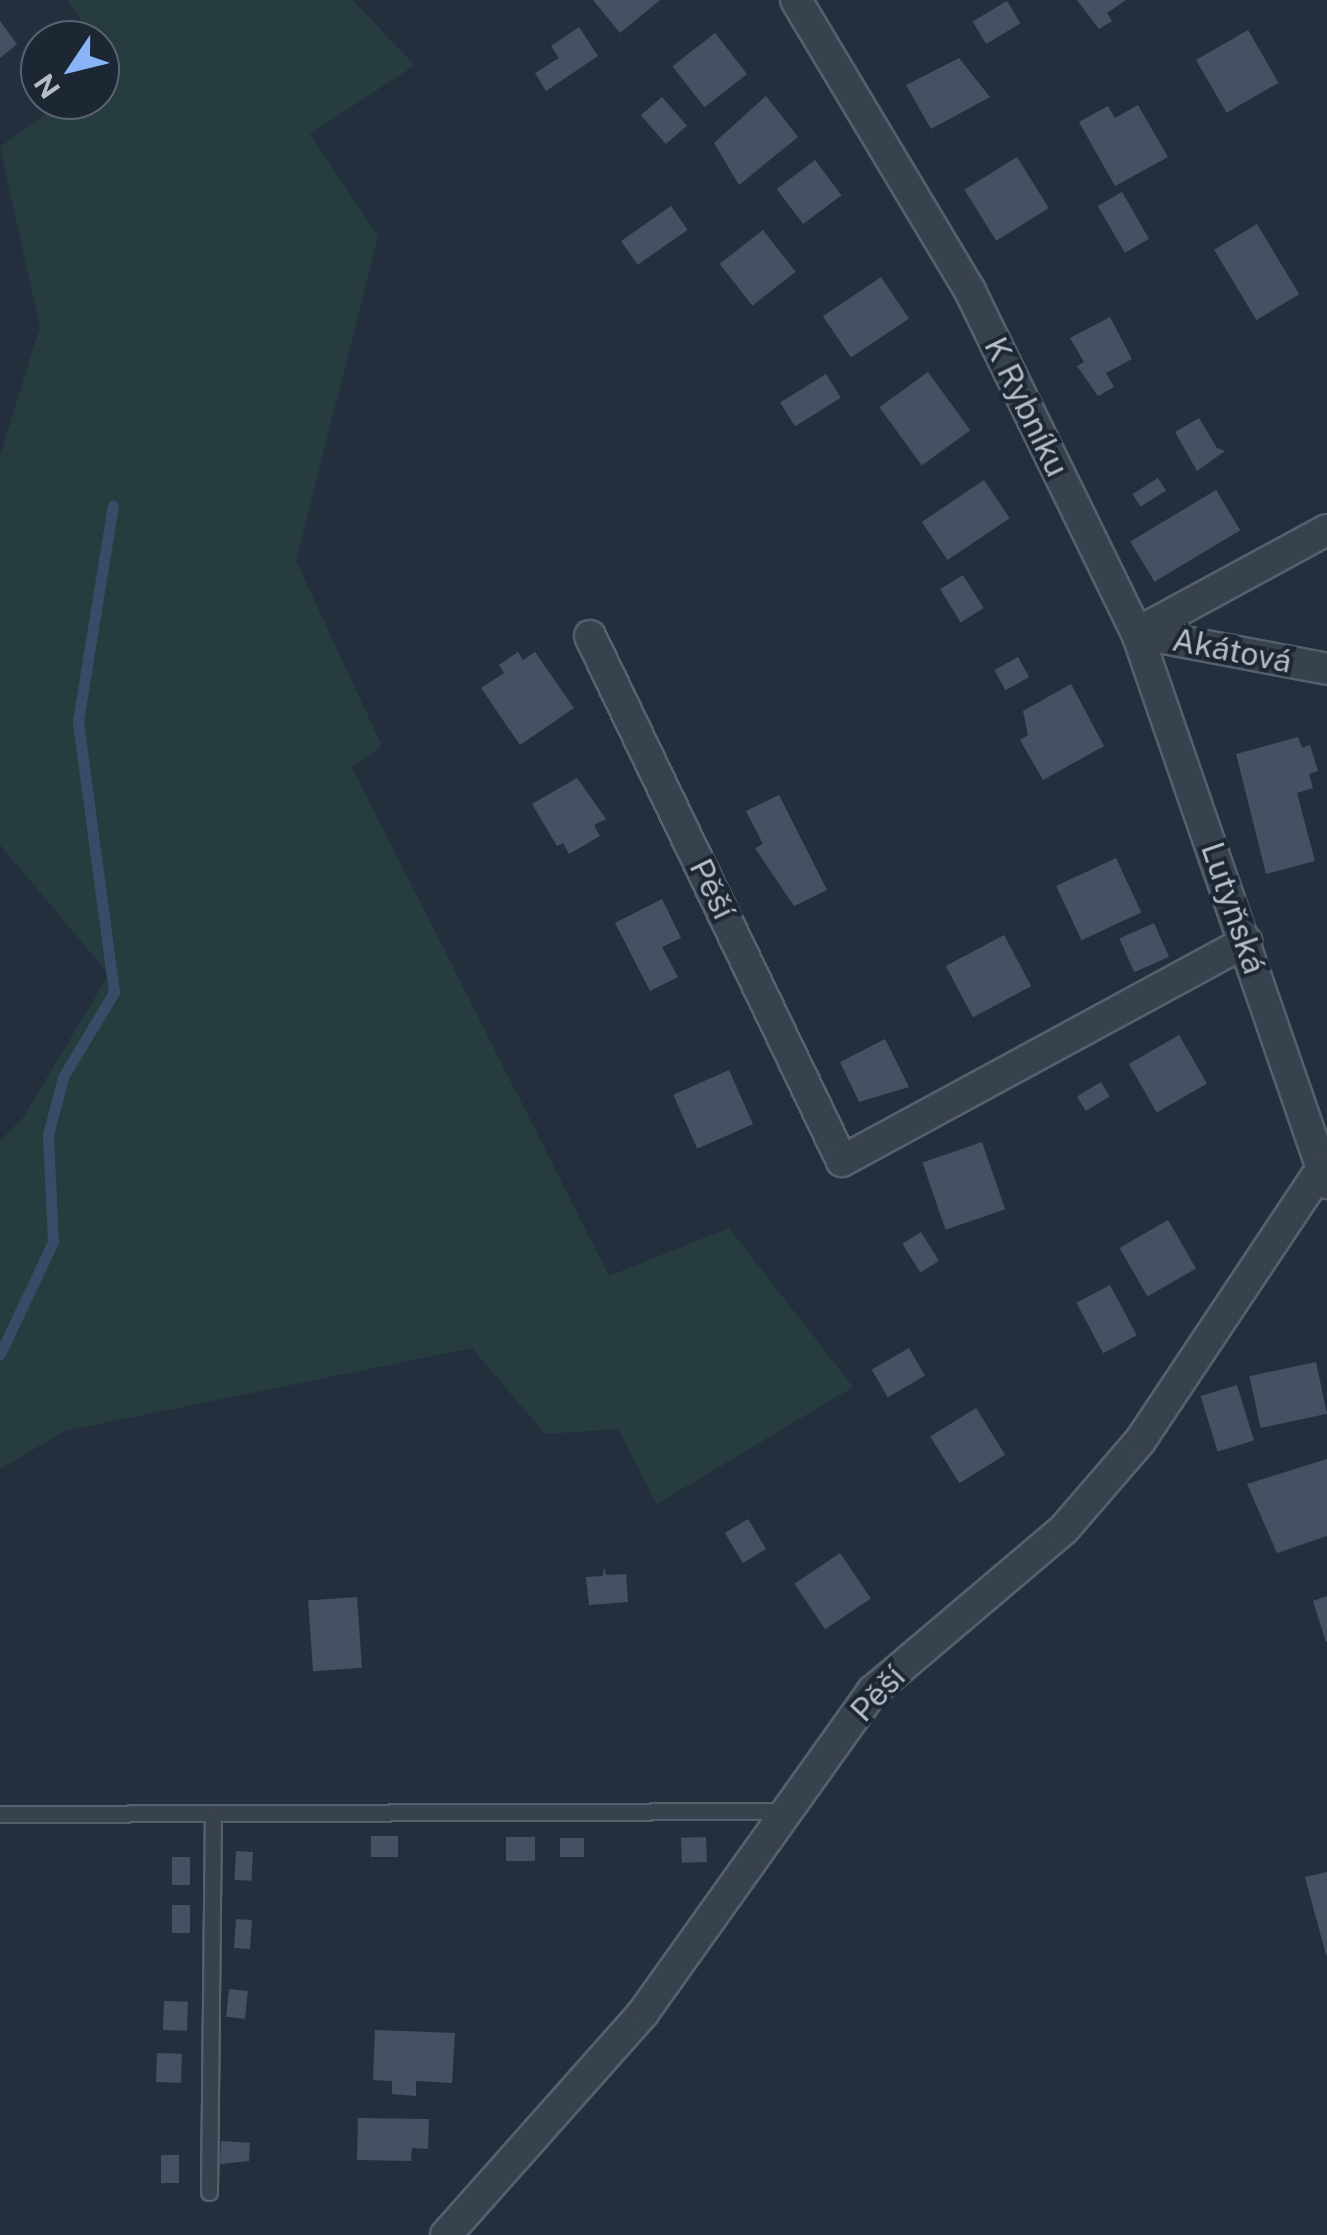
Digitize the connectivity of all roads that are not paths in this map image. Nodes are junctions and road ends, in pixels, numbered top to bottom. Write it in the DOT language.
graph roads {
  1 [pos="796,0"];
  2 [pos="1327,530"];
  3 [pos="1138,633"];
  4 [pos="590,636"];
  5 [pos="1327,669"];
  6 [pos="1246,942"];
  7 [pos="1325,1176"];
  8 [pos="788,1812"];
  9 [pos="0,1814"];
  10 [pos="213,1814"];
  11 [pos="209,2192"];
  12 [pos="446,2235"];
  1 -- 3 [label="street, K Rybníku"];
  2 -- 3 [label="street"];
  3 -- 5 [label="street, Akátová"];
  3 -- 6 [label="street, Lutyňská"];
  4 -- 6 [label="street, Pěší"];
  6 -- 7 [label="street, Lutyňská"];
  7 -- 8 [label="street, Pěší"];
  8 -- 10 [label="lane"];
  8 -- 12 [label="street, Pěší"];
  9 -- 10 [label="lane"];
  10 -- 11 [label="lane"];
}
